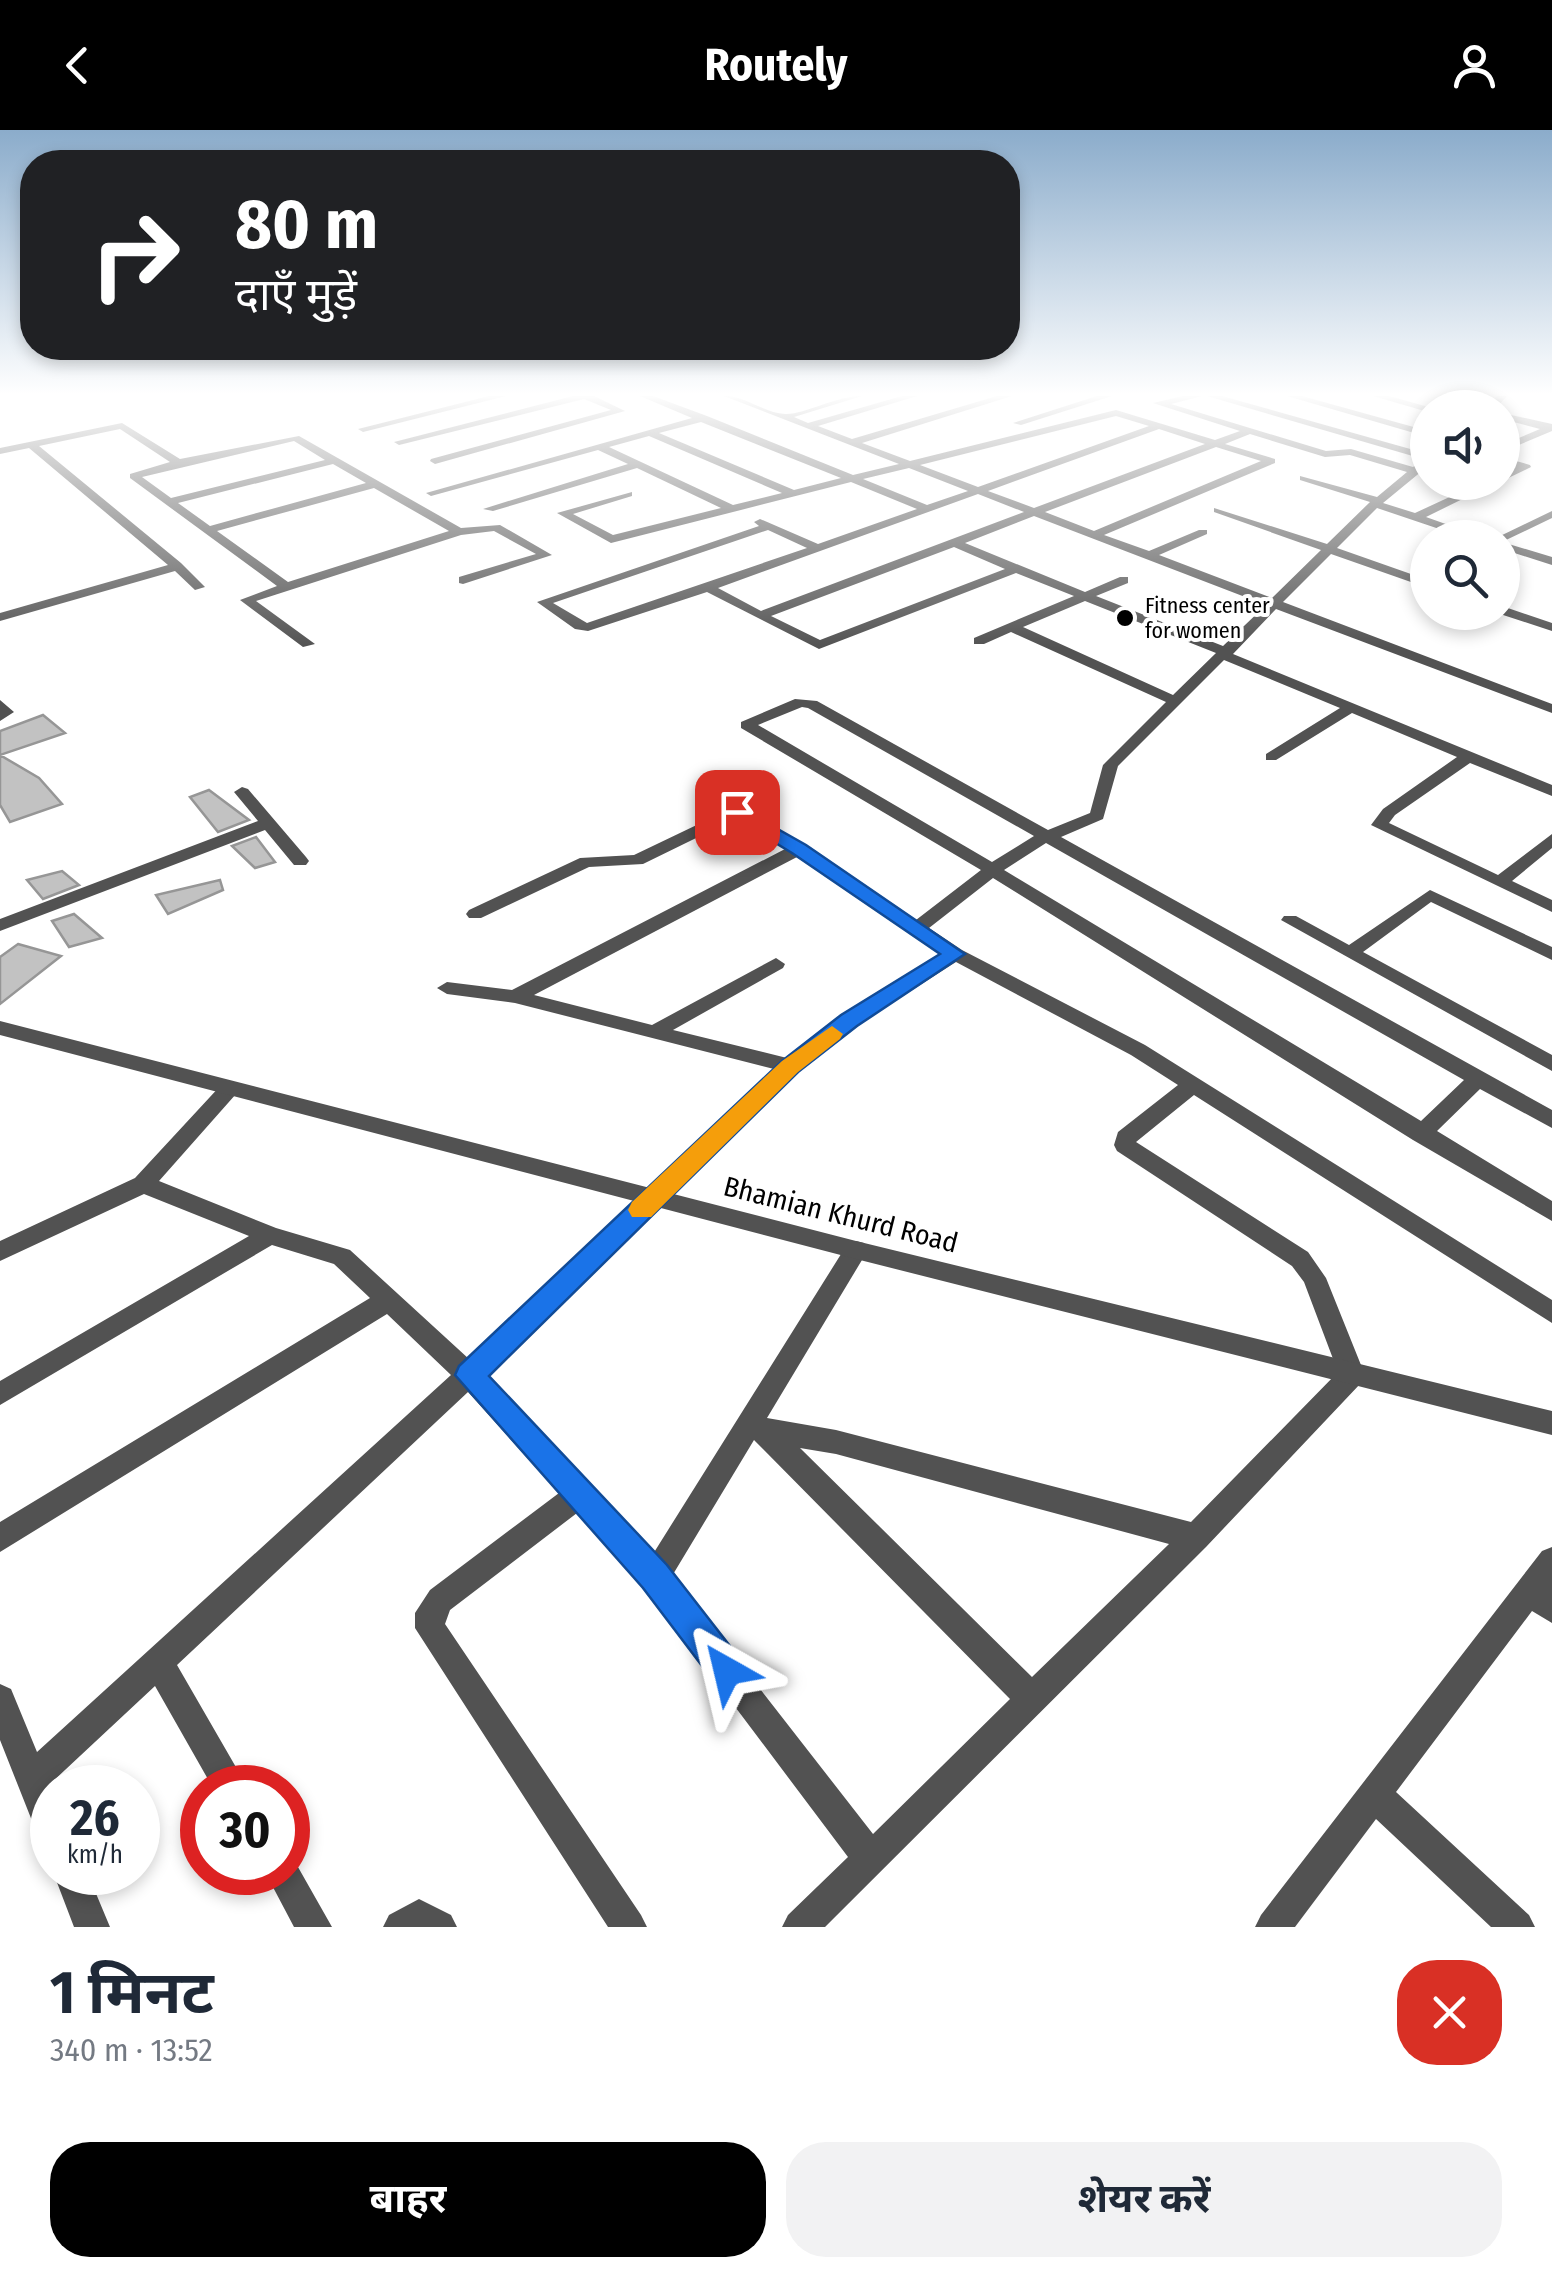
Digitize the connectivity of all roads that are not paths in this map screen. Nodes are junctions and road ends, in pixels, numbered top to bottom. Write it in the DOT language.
graph roads {
  1 [pos="73,480"];
  2 [pos="139,480"];
  3 [pos="258,480"];
  4 [pos="368,480"];
  5 [pos="479,480"];
  6 [pos="586,480"];
  7 [pos="668,480"];
  8 [pos="760,480"];
  9 [pos="843,480"];
  10 [pos="855,480"];
  11 [pos="946,480"];
  12 [pos="1011,480"];
  13 [pos="1120,480"];
  14 [pos="1227,480"];
  15 [pos="1310,480"];
  16 [pos="1403,480"];
  17 [pos="376,484"];
  18 [pos="978,492"];
  19 [pos="432,493"];
  20 [pos="791,493"];
  21 [pos="628,494"];
  22 [pos="1453,500"];
  23 [pos="168,502"];
  24 [pos="1377,502"];
  25 [pos="489,509"];
  26 [pos="732,509"];
  27 [pos="927,509"];
  28 [pos="1218,510"];
  29 [pos="1034,512"];
  30 [pos="1552,514"];
  31 [pos="1417,517"];
  32 [pos="1426,520"];
  33 [pos="769,526"];
  34 [pos="1520,529"];
  35 [pos="208,530"];
  36 [pos="459,532"];
  37 [pos="1203,532"];
  38 [pos="1093,535"];
  39 [pos="953,542"];
  40 [pos="820,549"];
  41 [pos="1329,550"];
  42 [pos="1520,551"];
  43 [pos="1148,556"];
  44 [pos="1552,561"];
  45 [pos="177,566"];
  46 [pos="1016,569"];
  47 [pos="1410,576"];
  48 [pos="463,580"];
  49 [pos="1124,580"];
  50 [pos="284,585"];
  51 [pos="199,587"];
  52 [pos="708,587"];
  53 [pos="1084,596"];
  54 [pos="1277,604"];
  55 [pos="760,616"];
  56 [pos="1520,616"];
  57 [pos="0,617"];
  58 [pos="1010,627"];
  59 [pos="1552,627"];
  60 [pos="979,641"];
  61 [pos="308,644"];
  62 [pos="1225,654"];
  63 [pos="1175,702"];
  64 [pos="0,704"];
  65 [pos="1350,708"];
  66 [pos="1552,709"];
  67 [pos="0,718"];
  68 [pos="1271,757"];
  69 [pos="1468,757"];
  70 [pos="242,792"];
  71 [pos="1552,792"];
  72 [pos="268,823"];
  73 [pos="1044,837"];
  74 [pos="1552,839"];
  75 [pos="799,849"];
  76 [pos="300,861"];
  77 [pos="991,869"];
  78 [pos="1505,878"];
  79 [pos="1552,907"];
  80 [pos="475,914"];
  81 [pos="1290,920"];
  82 [pos="0,925"];
  83 [pos="918,928"];
  84 [pos="1350,953"];
  85 [pos="955,954"];
  86 [pos="1552,954"];
  87 [pos="776,964"];
  88 [pos="448,988"];
  89 [pos="515,997"];
  90 [pos="0,1028"];
  91 [pos="656,1032"];
  92 [pos="1548,1055"];
  93 [pos="790,1066"];
  94 [pos="1477,1079"];
  95 [pos="1194,1085"];
  96 [pos="229,1089"];
  97 [pos="1552,1120"];
  98 [pos="1421,1134"];
  99 [pos="143,1184"];
  100 [pos="654,1197"];
  101 [pos="1552,1212"];
  102 [pos="270,1235"];
  103 [pos="856,1250"];
  104 [pos="0,1252"];
  105 [pos="390,1299"];
  106 [pos="1552,1313"];
  107 [pos="470,1375"];
  108 [pos="1352,1375"];
  109 [pos="0,1394"];
  110 [pos="1552,1423"];
  111 [pos="754,1427"];
  112 [pos="580,1494"];
  113 [pos="1196,1537"];
  114 [pos="0,1538"];
  115 [pos="1552,1561"];
  116 [pos="655,1577"];
  117 [pos="1542,1600"];
  118 [pos="159,1663"];
  119 [pos="1032,1699"];
  120 [pos="0,1700"];
  121 [pos="47,1765"];
  122 [pos="219,1765"];
  123 [pos="30,1774"];
  124 [pos="1374,1795"];
  125 [pos="871,1859"];
  126 [pos="79,1895"];
  127 [pos="295,1895"];
  128 [pos="92,1927"];
  129 [pos="314,1927"];
  130 [pos="401,1927"];
  131 [pos="439,1927"];
  132 [pos="629,1927"];
  133 [pos="800,1927"];
  134 [pos="1274,1927"];
  135 [pos="1517,1927"];
  1 -- 45 [label="street"];
  2 -- 23 [label="street"];
  3 -- 23 [label="street"];
  4 -- 17 [label="street"];
  5 -- 19 [label="street"];
  6 -- 25 [label="street"];
  7 -- 26 [label="street"];
  8 -- 20 [label="street"];
  9 -- 20 [label="street"];
  10 -- 27 [label="street"];
  11 -- 18 [label="street"];
  12 -- 18 [label="street"];
  13 -- 29 [label="street"];
  14 -- 38 [label="street"];
  15 -- 24 [label="street"];
  16 -- 24 [label="street"];
  17 -- 35 [label="street"];
  17 -- 36 [label="street"];
  18 -- 27 [label="street"];
  18 -- 29 [label="street"];
  20 -- 26 [label="street"];
  21 -- 26 [label="street"];
  22 -- 31 [label="street"];
  23 -- 35 [label="street"];
  24 -- 31 [label="street"];
  24 -- 41 [label="street"];
  26 -- 33 [label="street"];
  27 -- 40 [label="street"];
  28 -- 41 [label="street"];
  29 -- 38 [label="street"];
  29 -- 39 [label="street"];
  30 -- 34 [label="street"];
  31 -- 32 [label="street"];
  33 -- 40 [label="street"];
  33 -- 52 [label="street"];
  35 -- 50 [label="street"];
  36 -- 48 [label="street"];
  36 -- 50 [label="street"];
  37 -- 43 [label="street"];
  38 -- 43 [label="street"];
  39 -- 46 [label="street"];
  39 -- 55 [label="street"];
  40 -- 52 [label="street"];
  41 -- 47 [label="street"];
  41 -- 54 [label="street"];
  42 -- 44 [label="street"];
  43 -- 54 [label="street"];
  45 -- 51 [label="street"];
  45 -- 57 [label="street"];
  46 -- 53 [label="street"];
  46 -- 55 [label="street"];
  49 -- 53 [label="street"];
  50 -- 61 [label="street"];
  52 -- 55 [label="street"];
  53 -- 58 [label="street"];
  53 -- 62 [label="street"];
  54 -- 62 [label="street"];
  54 -- 66 [label="street"];
  56 -- 59 [label="street"];
  58 -- 60 [label="street"];
  58 -- 63 [label="street"];
  62 -- 63 [label="street"];
  62 -- 65 [label="street"];
  63 -- 73 [label="street"];
  64 -- 67 [label="street"];
  65 -- 68 [label="street"];
  65 -- 69 [label="street"];
  69 -- 71 [label="street"];
  69 -- 79 [label="street"];
  70 -- 72 [label="street"];
  72 -- 76 [label="street"];
  72 -- 82 [label="street"];
  73 -- 77 [label="street"];
  73 -- 77 [label="street"];
  73 -- 94 [label="street"];
  74 -- 78 [label="street"];
  75 -- 80 [label="street"];
  75 -- 83 [label="street"];
  75 -- 89 [label="street"];
  77 -- 83 [label="street"];
  77 -- 98 [label="street"];
  81 -- 84 [label="street"];
  83 -- 85 [label="street"];
  84 -- 86 [label="street"];
  84 -- 92 [label="street"];
  85 -- 93 [label="street"];
  85 -- 95 [label="street"];
  87 -- 91 [label="street"];
  88 -- 89 [label="street"];
  89 -- 91 [label="street"];
  90 -- 96 [label="street, Bhamian Khurd Road"];
  91 -- 93 [label="street"];
  93 -- 100 [label="street"];
  94 -- 97 [label="street"];
  94 -- 98 [label="street"];
  95 -- 106 [label="street"];
  95 -- 108 [label="street"];
  96 -- 99 [label="street"];
  96 -- 100 [label="street, Bhamian Khurd Road"];
  98 -- 101 [label="street"];
  99 -- 102 [label="street"];
  99 -- 104 [label="street"];
  100 -- 103 [label="street, Bhamian Khurd Road"];
  100 -- 107 [label="street"];
  102 -- 105 [label="street"];
  102 -- 109 [label="street"];
  103 -- 108 [label="street, Bhamian Khurd Road"];
  103 -- 111 [label="street"];
  105 -- 107 [label="street"];
  105 -- 114 [label="street"];
  107 -- 112 [label="street"];
  107 -- 118 [label="street"];
  108 -- 110 [label="street, Bhamian Khurd Road"];
  108 -- 113 [label="street"];
  111 -- 113 [label="street"];
  111 -- 116 [label="street"];
  111 -- 119 [label="street"];
  112 -- 116 [label="street"];
  112 -- 132 [label="street"];
  113 -- 119 [label="street"];
  115 -- 117 [label="street"];
  116 -- 125 [label="street"];
  117 -- 124 [label="street"];
  118 -- 121 [label="street"];
  118 -- 122 [label="street"];
  119 -- 125 [label="street"];
  120 -- 123 [label="street"];
  124 -- 134 [label="street"];
  124 -- 135 [label="street"];
  125 -- 133 [label="street"];
  126 -- 128 [label="street"];
  127 -- 129 [label="street"];
  130 -- 131 [label="street"];
}
